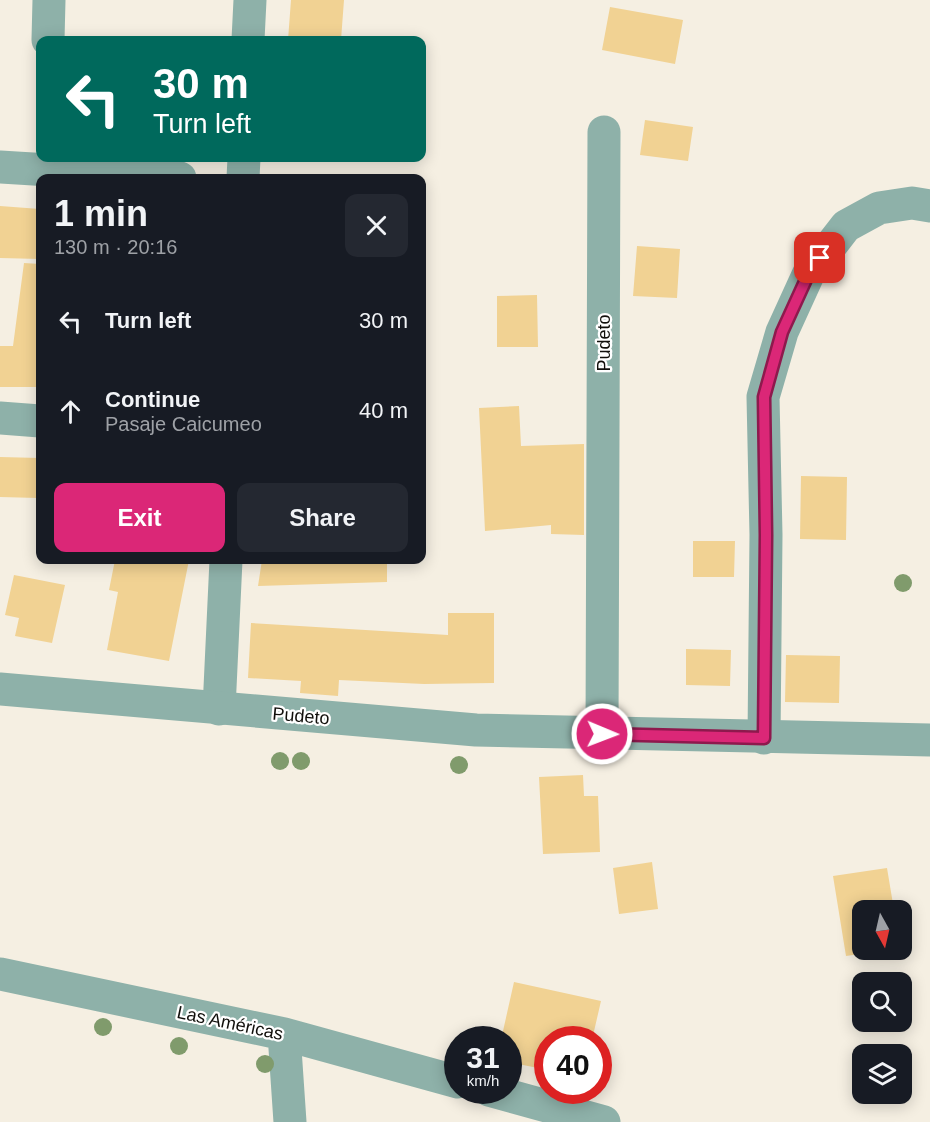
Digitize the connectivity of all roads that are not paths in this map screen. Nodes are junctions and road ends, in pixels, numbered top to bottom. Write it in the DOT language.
graph roads {
  1 [pos="49,0"];
  2 [pos="250,0"];
  3 [pos="48,36"];
  4 [pos="248,36"];
  5 [pos="604,132"];
  6 [pos="46,164"];
  7 [pos="0,167"];
  8 [pos="142,174"];
  9 [pos="930,206"];
  10 [pos="0,418"];
  11 [pos="36,421"];
  12 [pos="226,564"];
  13 [pos="0,689"];
  14 [pos="219,709"];
  15 [pos="602,734"];
  16 [pos="764,738"];
  17 [pos="930,740"];
  18 [pos="0,974"];
  19 [pos="284,1034"];
  20 [pos="444,1078"];
  21 [pos="522,1099"];
  22 [pos="290,1122"];
  23 [pos="604,1122"];
  1 -- 3 [label="street"];
  2 -- 4 [label="street"];
  5 -- 15 [label="street, Pudeto"];
  6 -- 7 [label="street"];
  6 -- 8 [label="street"];
  9 -- 16 [label="street"];
  10 -- 11 [label="street"];
  12 -- 14 [label="street"];
  13 -- 14 [label="street, Pudeto"];
  14 -- 15 [label="street, Pudeto"];
  15 -- 16 [label="street, Pudeto"];
  16 -- 17 [label="street, Pudeto"];
  18 -- 19 [label="street, Las Américas"];
  19 -- 20 [label="street, Las Américas"];
  19 -- 22 [label="street"];
  21 -- 23 [label="street"];
}
